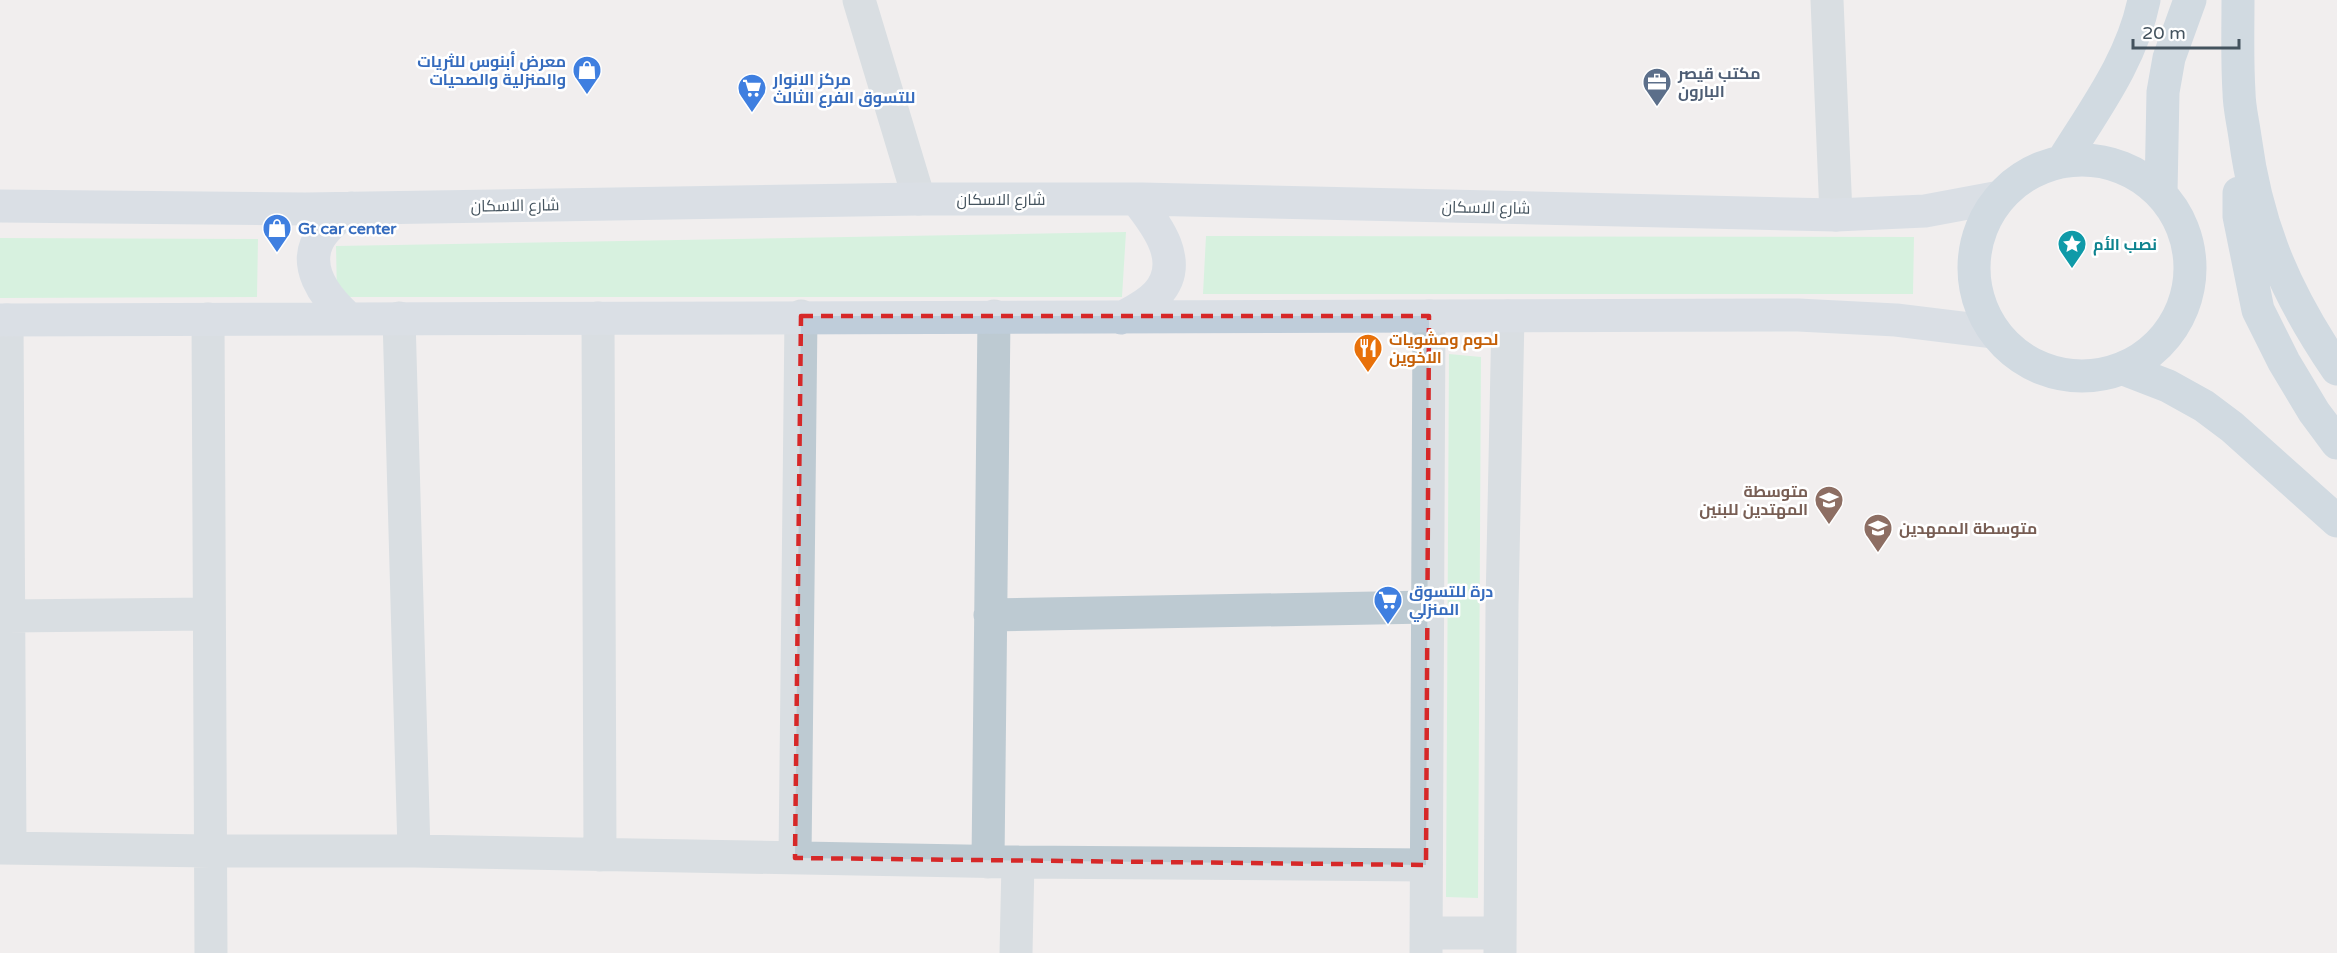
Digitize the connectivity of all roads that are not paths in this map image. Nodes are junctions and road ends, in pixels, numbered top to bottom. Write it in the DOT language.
graph roads {
  1 [pos="859,0"];
  2 [pos="1827,0"];
  3 [pos="2144,0"];
  4 [pos="2190,0"];
  5 [pos="2238,0"];
  6 [pos="2239,94"];
  7 [pos="2062,162"];
  8 [pos="2161,193"];
  9 [pos="2000,197"];
  10 [pos="920,199"];
  11 [pos="1136,199"];
  12 [pos="0,206"];
  13 [pos="351,208"];
  14 [pos="1836,215"];
  15 [pos="801,316"];
  16 [pos="994,316"];
  17 [pos="1429,316"];
  18 [pos="1508,316"];
  19 [pos="348,318"];
  20 [pos="399,318"];
  21 [pos="598,318"];
  22 [pos="1122,318"];
  23 [pos="208,319"];
  24 [pos="4,320"];
  25 [pos="1994,333"];
  26 [pos="2124,369"];
  27 [pos="2337,369"];
  28 [pos="2337,443"];
  29 [pos="2337,521"];
  30 [pos="1428,607"];
  31 [pos="208,614"];
  32 [pos="990,615"];
  33 [pos="8,616"];
  34 [pos="5,848"];
  35 [pos="211,851"];
  36 [pos="414,851"];
  37 [pos="600,855"];
  38 [pos="795,858"];
  39 [pos="1003,862"];
  40 [pos="1426,865"];
  41 [pos="1426,943"];
  42 [pos="1500,943"];
  43 [pos="211,953"];
  44 [pos="1016,953"];
  1 -- 10 [label="street"];
  2 -- 14 [label="street"];
  3 -- 7 [label="main road"];
  4 -- 8 [label="main road"];
  5 -- 6 [label="main road"];
  6 -- 27 [label="main road"];
  6 -- 28 [label="main road"];
  7 -- 8 [label="main road"];
  7 -- 9 [label="main road"];
  8 -- 26 [label="main road"];
  9 -- 14 [label="main road, شارع الاسكان"];
  9 -- 25 [label="main road"];
  10 -- 11 [label="main road, شارع الاسكان"];
  10 -- 13 [label="main road, شارع الاسكان"];
  11 -- 14 [label="main road, شارع الاسكان"];
  11 -- 22 [label="main road"];
  12 -- 13 [label="main road, شارع الاسكان"];
  13 -- 19 [label="main road"];
  15 -- 16 [label="main road"];
  15 -- 21 [label="main road"];
  15 -- 38 [label="street"];
  16 -- 22 [label="main road"];
  16 -- 32 [label="street"];
  17 -- 18 [label="main road"];
  17 -- 22 [label="main road"];
  17 -- 30 [label="street"];
  18 -- 25 [label="main road"];
  18 -- 42 [label="street"];
  19 -- 20 [label="main road"];
  19 -- 23 [label="main road"];
  20 -- 21 [label="main road"];
  20 -- 36 [label="street"];
  21 -- 37 [label="street"];
  23 -- 24 [label="main road"];
  23 -- 31 [label="street"];
  24 -- 33 [label="street"];
  25 -- 26 [label="main road"];
  26 -- 29 [label="main road"];
  30 -- 32 [label="street"];
  30 -- 40 [label="street"];
  31 -- 33 [label="street"];
  31 -- 35 [label="street"];
  32 -- 39 [label="street"];
  33 -- 34 [label="street"];
  34 -- 35 [label="street"];
  35 -- 36 [label="street"];
  35 -- 43 [label="street"];
  36 -- 37 [label="street"];
  37 -- 38 [label="street"];
  38 -- 39 [label="street"];
  39 -- 40 [label="street"];
  39 -- 44 [label="street"];
  40 -- 41 [label="street"];
  41 -- 42 [label="street"];
}
